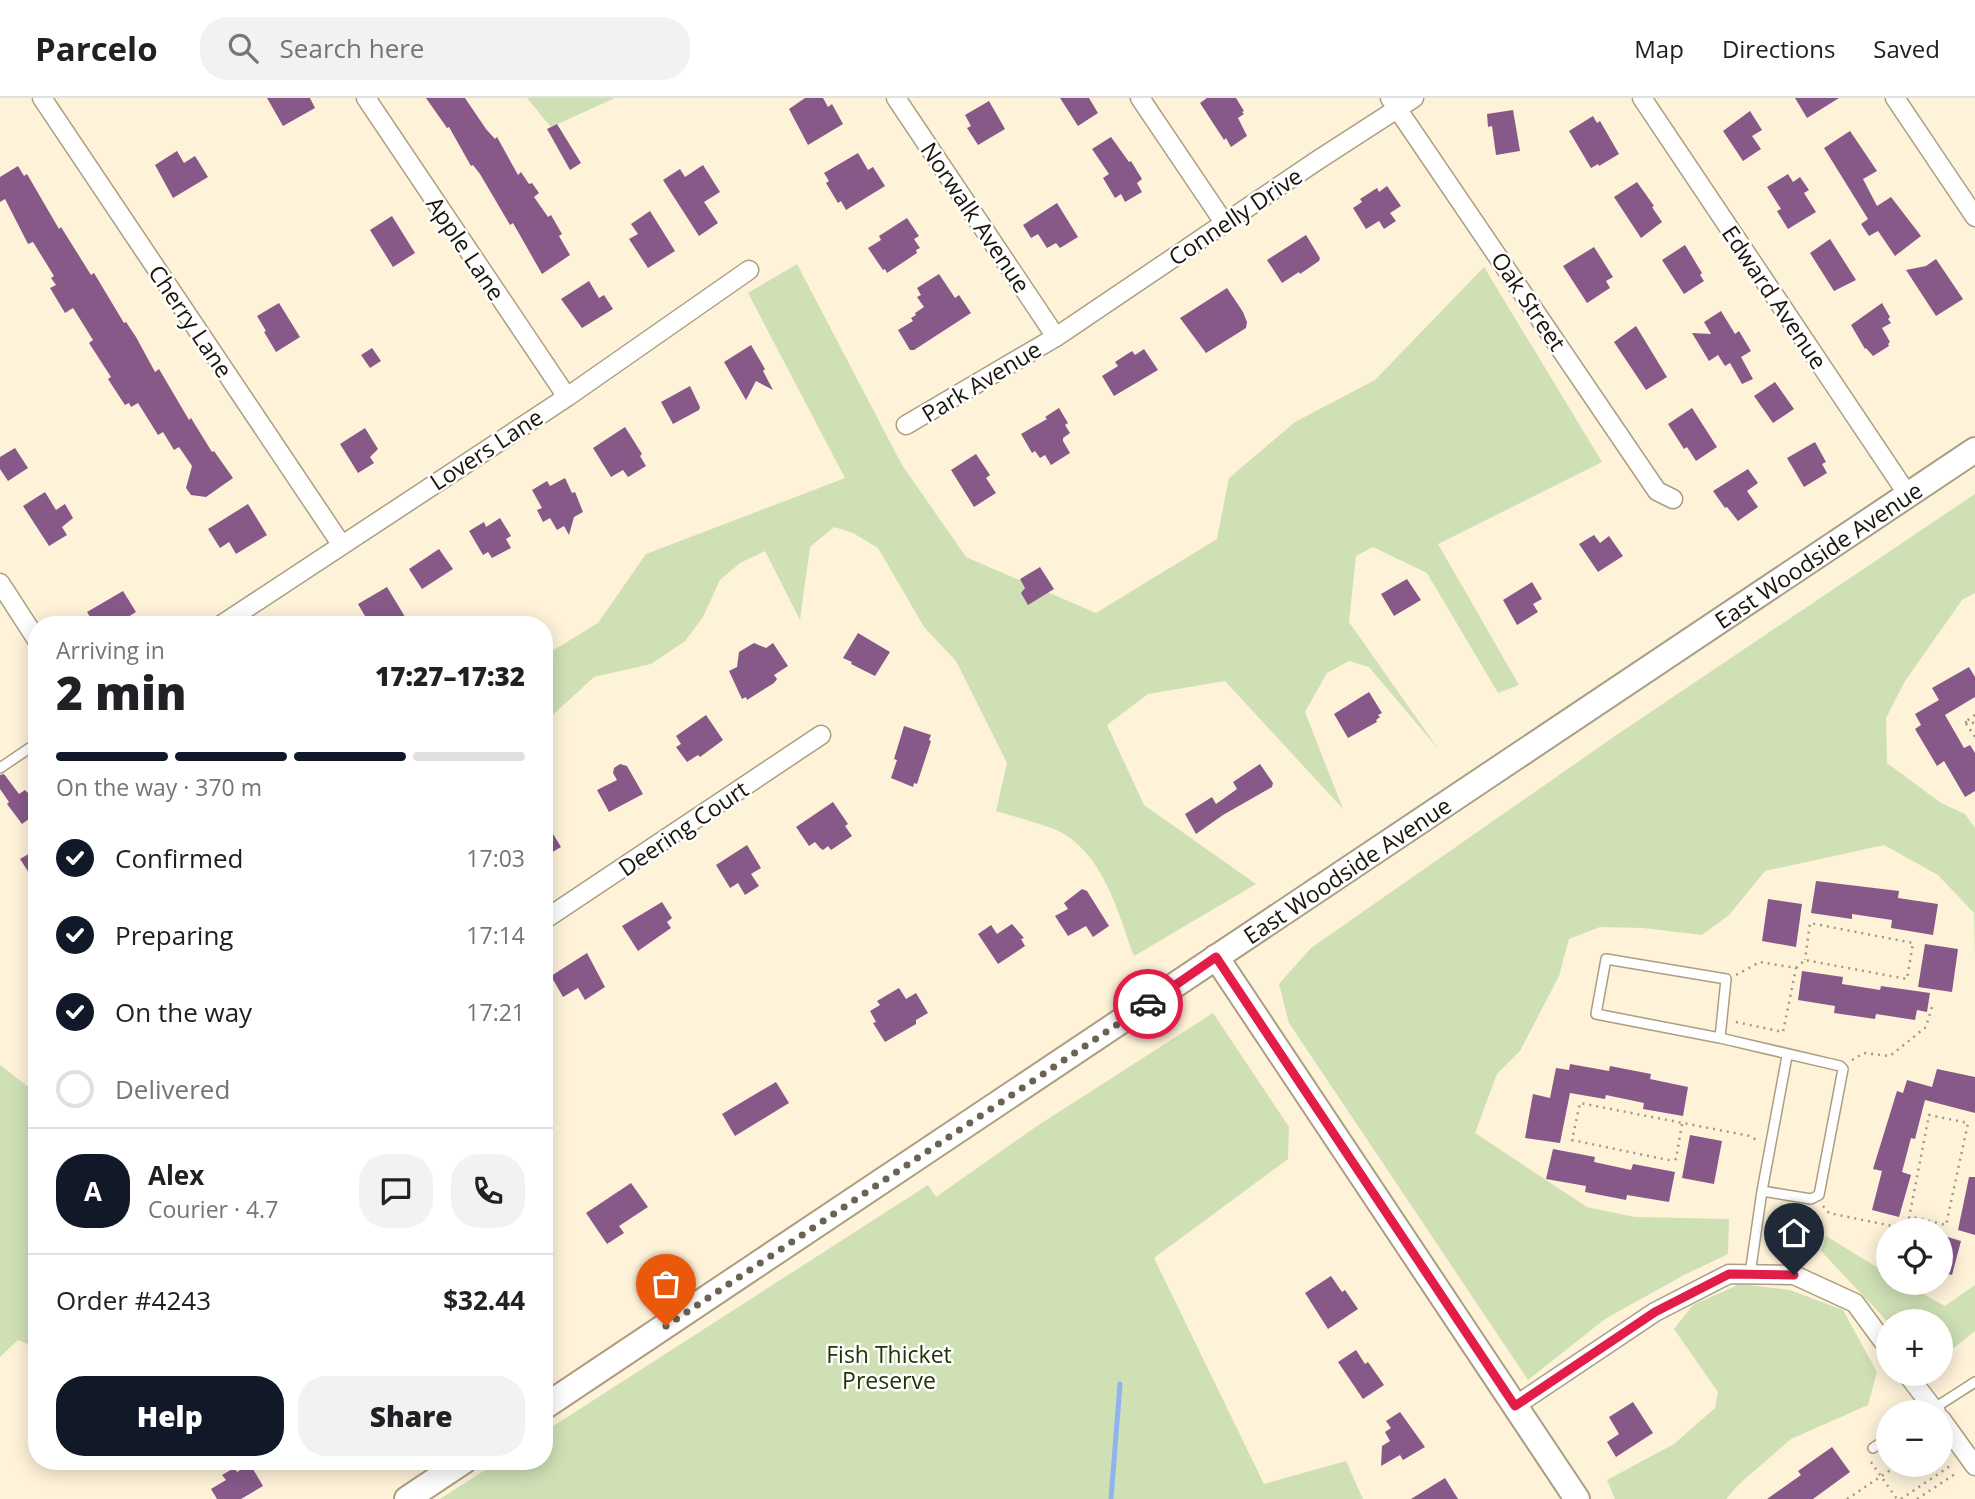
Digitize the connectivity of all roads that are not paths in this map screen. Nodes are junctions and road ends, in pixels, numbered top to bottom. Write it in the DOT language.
graph roads {
  1 [pos="42,98"];
  2 [pos="366,98"];
  3 [pos="896,98"];
  4 [pos="1140,98"];
  5 [pos="1415,98"];
  6 [pos="1642,98"];
  7 [pos="1895,98"];
  8 [pos="1394,104"];
  9 [pos="1975,217"];
  10 [pos="1225,224"];
  11 [pos="749,270"];
  12 [pos="1056,337"];
  13 [pos="566,397"];
  14 [pos="906,425"];
  15 [pos="1975,450"];
  16 [pos="1908,495"];
  17 [pos="1672,499"];
  18 [pos="341,544"];
  19 [pos="0,583"];
  20 [pos="234,616"];
  21 [pos="28,626"];
  22 [pos="821,735"];
  23 [pos="28,749"];
  24 [pos="0,768"];
  25 [pos="553,914"];
  26 [pos="1216,957"];
  27 [pos="1720,1038"];
  28 [pos="1787,1056"];
  29 [pos="1762,1191"];
  30 [pos="1751,1274"];
  31 [pos="1876,1332"];
  32 [pos="1975,1382"];
  33 [pos="1952,1400"];
  34 [pos="553,1401"];
  35 [pos="1515,1406"];
  36 [pos="1953,1443"];
  37 [pos="1876,1446"];
  38 [pos="1873,1448"];
  39 [pos="1968,1468"];
  40 [pos="451,1470"];
  41 [pos="408,1499"];
  42 [pos="1577,1499"];
  1 -- 18 [label="street, Cherry Lane"];
  2 -- 13 [label="street, Apple Lane"];
  3 -- 12 [label="street, Norwalk Avenue"];
  4 -- 10 [label="street"];
  5 -- 8 [label="street, Connelly Drive"];
  6 -- 16 [label="street, Edward Avenue"];
  7 -- 9 [label="street"];
  8 -- 10 [label="street, Connelly Drive"];
  8 -- 17 [label="street, Oak Street"];
  10 -- 12 [label="street, Connelly Drive"];
  11 -- 13 [label="street, Lovers Lane"];
  12 -- 14 [label="street, Park Avenue"];
  13 -- 18 [label="street, Lovers Lane"];
  15 -- 16 [label="main road, East Woodside Avenue"];
  16 -- 26 [label="main road, East Woodside Avenue"];
  18 -- 20 [label="street, Lovers Lane"];
  19 -- 21 [label="street"];
  22 -- 25 [label="street, Deering Court"];
  23 -- 24 [label="lane"];
  26 -- 34 [label="main road, East Woodside Avenue"];
  26 -- 35 [label="main road"];
  27 -- 27 [label="lane"];
  27 -- 28 [label="lane"];
  28 -- 29 [label="lane"];
  28 -- 29 [label="lane"];
  29 -- 30 [label="lane"];
  30 -- 31 [label="street"];
  30 -- 35 [label="street"];
  32 -- 33 [label="lane"];
  35 -- 42 [label="main road"];
  36 -- 39 [label="street"];
  37 -- 38 [label="lane"];
  40 -- 41 [label="main road"];
}
